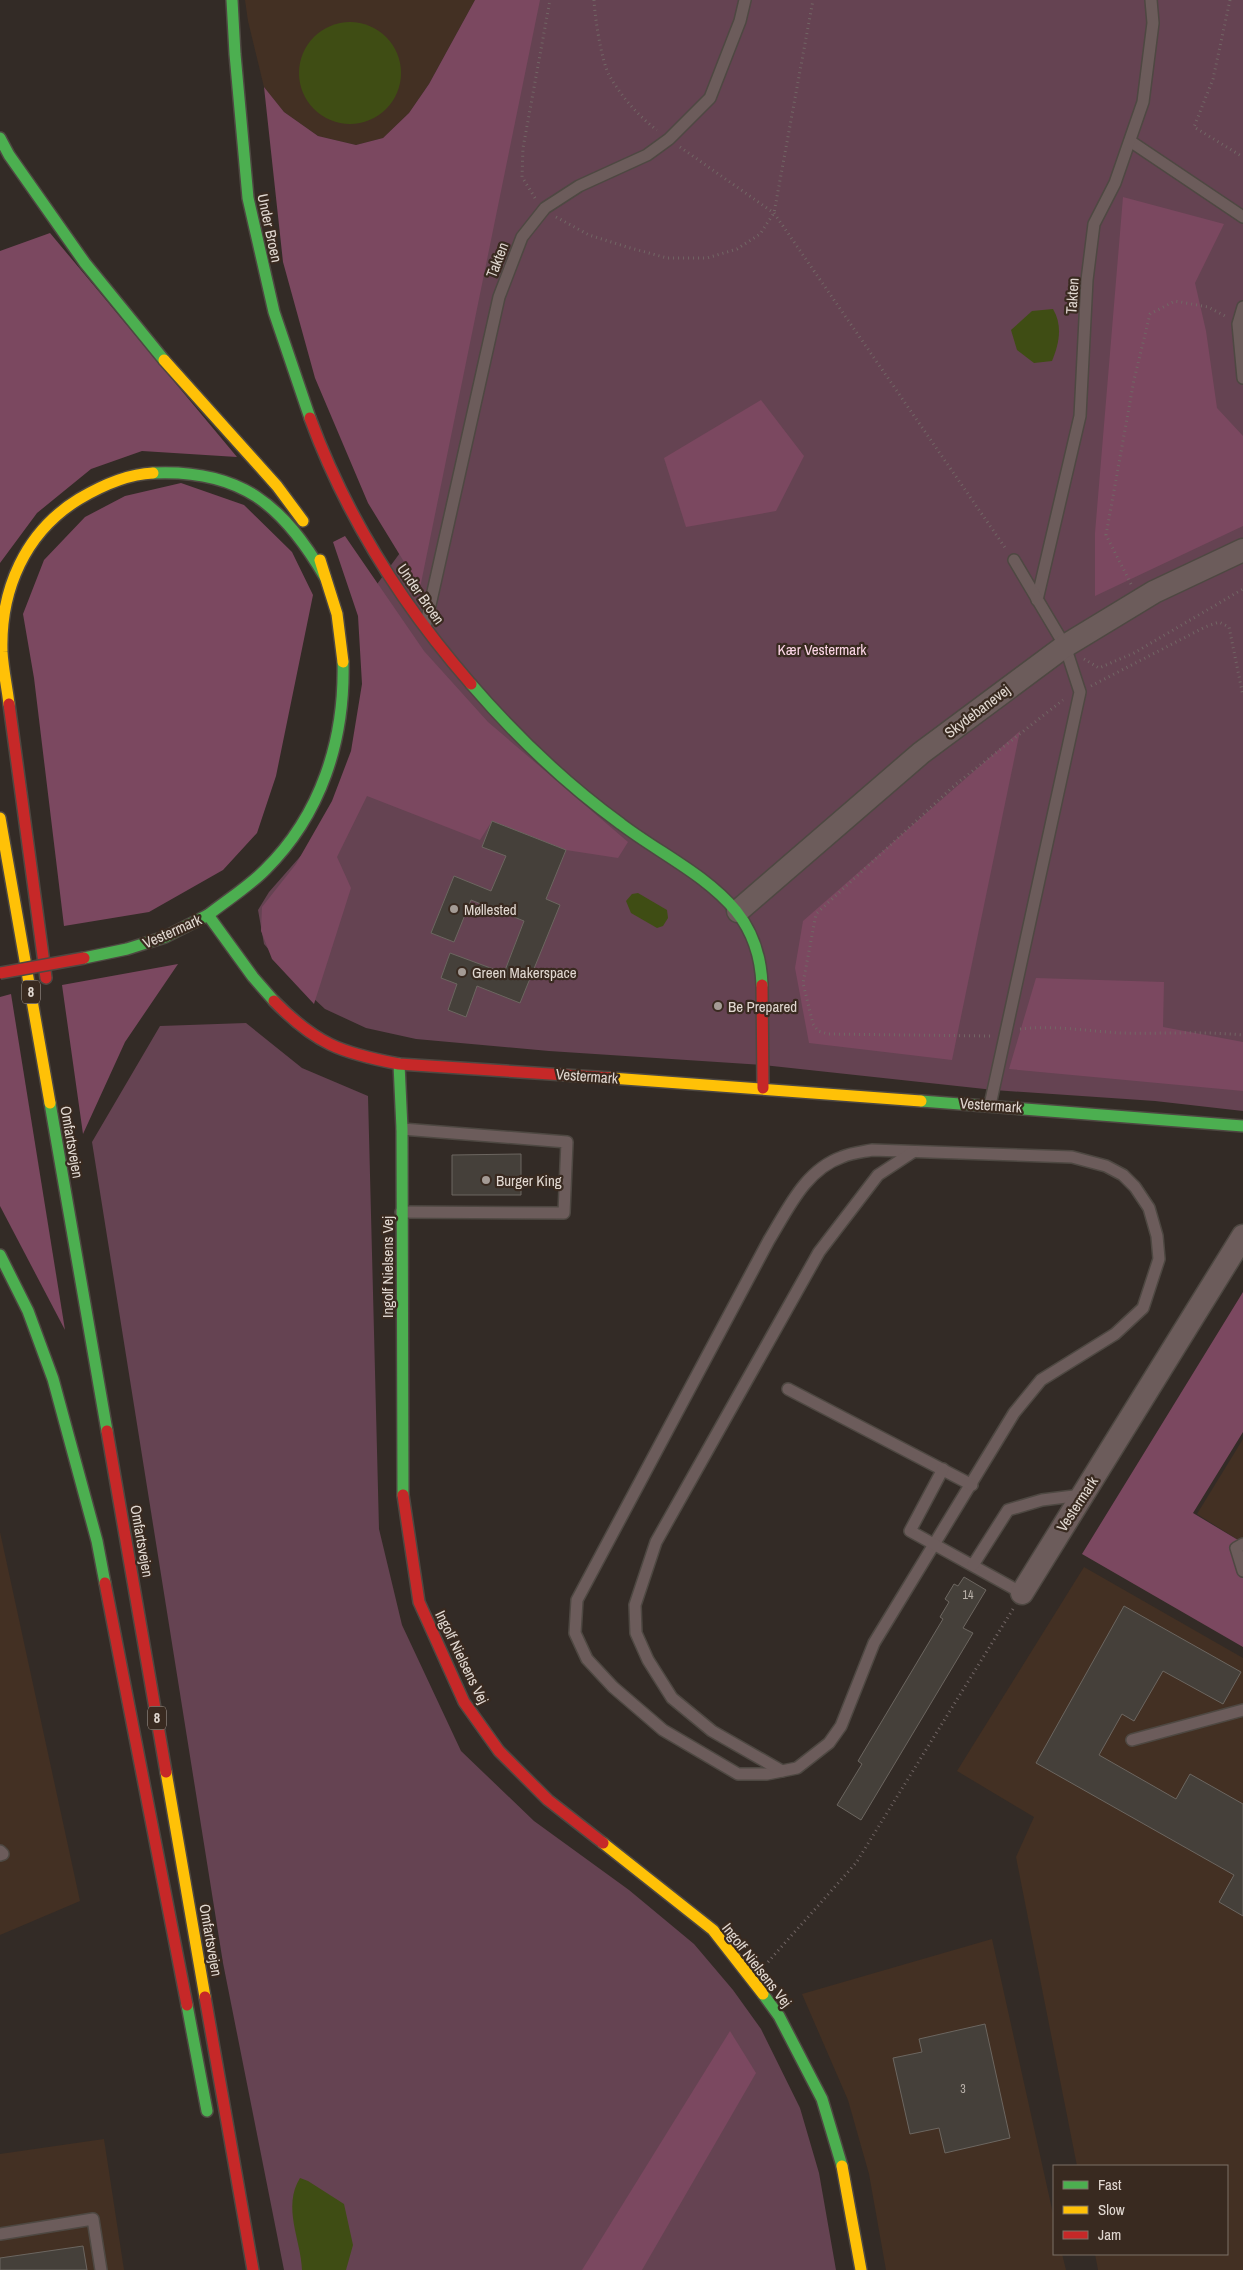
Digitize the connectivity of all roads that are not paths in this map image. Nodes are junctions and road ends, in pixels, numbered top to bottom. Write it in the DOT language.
graph roads {
  1 [pos="232,0"];
  2 [pos="745,0"];
  3 [pos="1151,0"];
  4 [pos="0,138"];
  5 [pos="1130,141"];
  6 [pos="1243,217"];
  7 [pos="1243,306"];
  8 [pos="1243,378"];
  9 [pos="1243,550"];
  10 [pos="1014,560"];
  11 [pos="325,577"];
  12 [pos="1037,600"];
  13 [pos="425,627"];
  14 [pos="1065,646"];
  15 [pos="0,818"];
  16 [pos="738,911"];
  17 [pos="208,915"];
  18 [pos="0,973"];
  19 [pos="47,987"];
  20 [pos="53,1053"];
  21 [pos="399,1064"];
  22 [pos="763,1088"];
  23 [pos="990,1105"];
  24 [pos="1243,1126"];
  25 [pos="402,1129"];
  26 [pos="913,1152"];
  27 [pos="61,1166"];
  28 [pos="401,1212"];
  29 [pos="1243,1236"];
  30 [pos="0,1255"];
  31 [pos="788,1389"];
  32 [pos="943,1469"];
  33 [pos="972,1485"];
  34 [pos="1084,1495"];
  35 [pos="935,1543"];
  36 [pos="1243,1544"];
  37 [pos="974,1565"];
  38 [pos="1243,1571"];
  39 [pos="1022,1593"];
  40 [pos="1243,1710"];
  41 [pos="1132,1740"];
  42 [pos="782,1771"];
  43 [pos="0,1851"];
  44 [pos="0,1856"];
  45 [pos="208,2118"];
  46 [pos="235,2232"];
  47 [pos="0,2234"];
  48 [pos="101,2270"];
  49 [pos="245,2270"];
  50 [pos="253,2270"];
  51 [pos="861,2270"];
  1 -- 13 [label="main road, Under Broen"];
  2 -- 13 [label="lane, Takten"];
  3 -- 5 [label="lane, Takten"];
  4 -- 11 [label="main road"];
  5 -- 6 [label="lane"];
  5 -- 12 [label="lane, Takten"];
  7 -- 8 [label="lane"];
  9 -- 14 [label="street, Skydebanevej"];
  10 -- 12 [label="lane"];
  11 -- 17 [label="main road"];
  11 -- 19 [label="main road"];
  12 -- 14 [label="lane"];
  13 -- 16 [label="main road, Under Broen"];
  14 -- 16 [label="street, Skydebanevej"];
  14 -- 23 [label="lane"];
  15 -- 27 [label="main road, Omfartsvejen / 8"];
  16 -- 22 [label="main road, Under Broen"];
  17 -- 18 [label="main road, Vestermark, bridge"];
  17 -- 21 [label="main road, Vestermark"];
  20 -- 27 [label="main road"];
  21 -- 22 [label="main road, Vestermark"];
  21 -- 25 [label="main road, Ingolf Nielsens Vej"];
  22 -- 23 [label="main road, Vestermark"];
  23 -- 24 [label="main road, Vestermark"];
  25 -- 28 [label="main road, Ingolf Nielsens Vej"];
  25 -- 28 [label="lane"];
  26 -- 33 [label="lane"];
  26 -- 42 [label="lane"];
  26 -- 42 [label="lane"];
  27 -- 50 [label="main road, Omfartsvejen / 8"];
  28 -- 51 [label="main road, Ingolf Nielsens Vej"];
  29 -- 34 [label="street, Vestermark"];
  30 -- 45 [label="main road"];
  31 -- 32 [label="lane"];
  32 -- 33 [label="lane"];
  32 -- 35 [label="lane"];
  33 -- 35 [label="lane"];
  34 -- 37 [label="lane"];
  34 -- 39 [label="street, Vestermark"];
  35 -- 37 [label="lane"];
  35 -- 42 [label="lane"];
  36 -- 38 [label="lane"];
  37 -- 39 [label="lane"];
  40 -- 41 [label="lane"];
  43 -- 44 [label="lane"];
  46 -- 49 [label="main road"];
  47 -- 48 [label="lane"];
}
